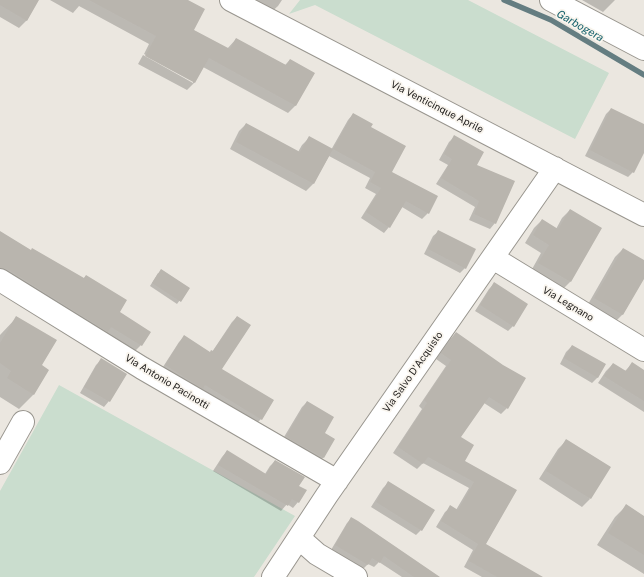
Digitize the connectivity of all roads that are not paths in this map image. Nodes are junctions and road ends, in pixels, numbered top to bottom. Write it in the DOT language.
graph roads {
  1 [pos="231,0"];
  2 [pos="552,0"];
  3 [pos="644,49"];
  4 [pos="555,168"];
  5 [pos="644,215"];
  6 [pos="493,258"];
  7 [pos="0,280"];
  8 [pos="644,350"];
  9 [pos="23,422"];
  10 [pos="0,463"];
  11 [pos="337,481"];
  12 [pos="299,538"];
  13 [pos="273,577"];
  14 [pos="356,577"];
  1 -- 4 [label="street, Via Venticinque Aprile"];
  2 -- 3 [label="street"];
  4 -- 5 [label="street, Via Venticinque Aprile"];
  4 -- 6 [label="street, Via Salvo D'Acquisto"];
  6 -- 8 [label="street, Via Legnano"];
  6 -- 11 [label="street, Via Salvo D'Acquisto"];
  7 -- 11 [label="street, Via Antonio Pacinotti"];
  9 -- 10 [label="street"];
  11 -- 12 [label="street, Via Salvo D'Acquisto"];
  12 -- 13 [label="street, Via Salvo D'Acquisto"];
  12 -- 14 [label="street"];
}
